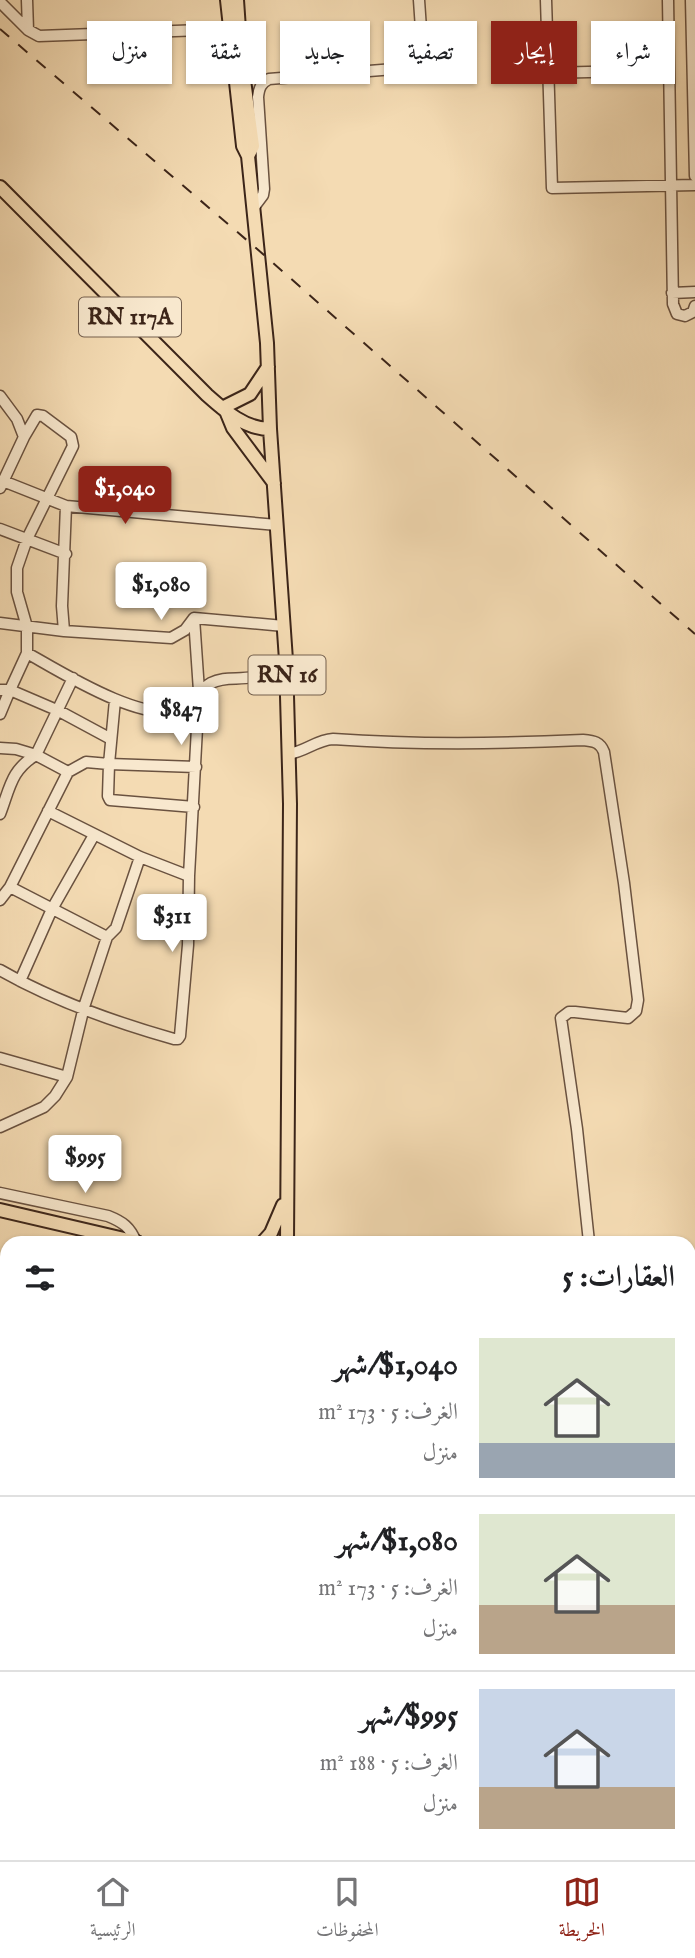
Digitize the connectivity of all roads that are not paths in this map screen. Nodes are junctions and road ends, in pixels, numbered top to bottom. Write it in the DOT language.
graph roads {
  1 [pos="27,0"];
  2 [pos="227,0"];
  3 [pos="237,0"];
  4 [pos="419,0"];
  5 [pos="546,0"];
  6 [pos="668,0"];
  7 [pos="691,0"];
  8 [pos="0,2"];
  9 [pos="228,21"];
  10 [pos="547,21"];
  11 [pos="668,21"];
  12 [pos="28,30"];
  13 [pos="186,31"];
  14 [pos="694,73"];
  15 [pos="236,84"];
  16 [pos="548,84"];
  17 [pos="669,84"];
  18 [pos="248,156"];
  19 [pos="695,176"];
  20 [pos="695,185"];
  21 [pos="0,187"];
  22 [pos="672,187"];
  23 [pos="254,207"];
  24 [pos="695,292"];
  25 [pos="672,293"];
  26 [pos="694,310"];
  27 [pos="268,366"];
  28 [pos="0,396"];
  29 [pos="224,410"];
  30 [pos="270,429"];
  31 [pos="24,436"];
  32 [pos="274,483"];
  33 [pos="2,484"];
  34 [pos="47,498"];
  35 [pos="66,506"];
  36 [pos="277,526"];
  37 [pos="0,529"];
  38 [pos="27,539"];
  39 [pos="66,554"];
  40 [pos="194,618"];
  41 [pos="0,623"];
  42 [pos="284,626"];
  43 [pos="27,628"];
  44 [pos="64,631"];
  45 [pos="27,653"];
  46 [pos="286,660"];
  47 [pos="72,678"];
  48 [pos="5,690"];
  49 [pos="199,691"];
  50 [pos="115,700"];
  51 [pos="58,711"];
  52 [pos="0,714"];
  53 [pos="111,739"];
  54 [pos="0,748"];
  55 [pos="288,754"];
  56 [pos="36,755"];
  57 [pos="109,764"];
  58 [pos="196,767"];
  59 [pos="68,772"];
  60 [pos="194,807"];
  61 [pos="48,811"];
  62 [pos="0,814"];
  63 [pos="94,835"];
  64 [pos="140,857"];
  65 [pos="189,876"];
  66 [pos="9,887"];
  67 [pos="0,900"];
  68 [pos="52,909"];
  69 [pos="107,937"];
  70 [pos="0,970"];
  71 [pos="20,981"];
  72 [pos="84,1007"];
  73 [pos="0,1058"];
  74 [pos="67,1077"];
  75 [pos="0,1127"];
  76 [pos="0,1193"];
  77 [pos="287,1195"];
  78 [pos="0,1210"];
  79 [pos="110,1236"];
  80 [pos="134,1236"];
  81 [pos="267,1236"];
  82 [pos="287,1236"];
  83 [pos="588,1236"];
  1 -- 12 [label="street"];
  2 -- 9 [label="main road, RN 16"];
  3 -- 18 [label="main road, RN 16"];
  4 -- 23 [label="street"];
  5 -- 10 [label="street"];
  6 -- 11 [label="street"];
  7 -- 14 [label="street"];
  8 -- 12 [label="street"];
  12 -- 13 [label="street"];
  14 -- 19 [label="street"];
  15 -- 18 [label="main road, RN 16"];
  16 -- 22 [label="street"];
  17 -- 22 [label="street"];
  18 -- 23 [label="main road, RN 16"];
  20 -- 22 [label="street"];
  21 -- 29 [label="main road, RN 117A"];
  22 -- 25 [label="street"];
  23 -- 27 [label="main road, RN 16"];
  24 -- 25 [label="street"];
  25 -- 26 [label="street"];
  27 -- 29 [label="main road"];
  27 -- 30 [label="main road, RN 16"];
  28 -- 31 [label="street"];
  29 -- 30 [label="main road, RN 117A"];
  29 -- 32 [label="main road"];
  30 -- 32 [label="main road, RN 16"];
  31 -- 33 [label="street"];
  31 -- 34 [label="street"];
  32 -- 36 [label="main road, RN 16"];
  33 -- 34 [label="street"];
  34 -- 35 [label="street"];
  34 -- 38 [label="street"];
  35 -- 36 [label="street"];
  35 -- 39 [label="street"];
  36 -- 42 [label="main road, RN 16"];
  37 -- 38 [label="street"];
  38 -- 39 [label="street"];
  38 -- 43 [label="street"];
  39 -- 44 [label="street"];
  40 -- 42 [label="street"];
  40 -- 44 [label="street"];
  40 -- 49 [label="street"];
  41 -- 43 [label="street"];
  42 -- 46 [label="main road, RN 16"];
  43 -- 44 [label="street"];
  43 -- 45 [label="street"];
  45 -- 47 [label="street"];
  45 -- 48 [label="street"];
  46 -- 49 [label="street"];
  46 -- 55 [label="main road, RN 16"];
  47 -- 50 [label="street"];
  47 -- 51 [label="street"];
  48 -- 51 [label="street"];
  48 -- 52 [label="street"];
  49 -- 50 [label="street"];
  49 -- 58 [label="street"];
  50 -- 53 [label="street"];
  51 -- 53 [label="street"];
  51 -- 56 [label="street"];
  53 -- 57 [label="street"];
  54 -- 56 [label="street"];
  55 -- 77 [label="main road, RN 16"];
  55 -- 83 [label="street"];
  56 -- 59 [label="street"];
  56 -- 62 [label="street"];
  57 -- 58 [label="street"];
  57 -- 59 [label="street"];
  57 -- 60 [label="street"];
  58 -- 60 [label="street"];
  59 -- 61 [label="street"];
  60 -- 65 [label="street"];
  61 -- 63 [label="street"];
  61 -- 66 [label="street"];
  63 -- 64 [label="street"];
  63 -- 68 [label="street"];
  64 -- 65 [label="street"];
  64 -- 69 [label="street"];
  65 -- 72 [label="street"];
  66 -- 67 [label="street"];
  66 -- 68 [label="street"];
  68 -- 69 [label="street"];
  68 -- 71 [label="street"];
  69 -- 72 [label="street"];
  70 -- 71 [label="street"];
  71 -- 72 [label="street"];
  72 -- 74 [label="street"];
  73 -- 74 [label="street"];
  74 -- 75 [label="street"];
  76 -- 80 [label="street"];
  77 -- 81 [label="main road"];
  77 -- 82 [label="main road, RN 16"];
  78 -- 79 [label="main road"];
}
